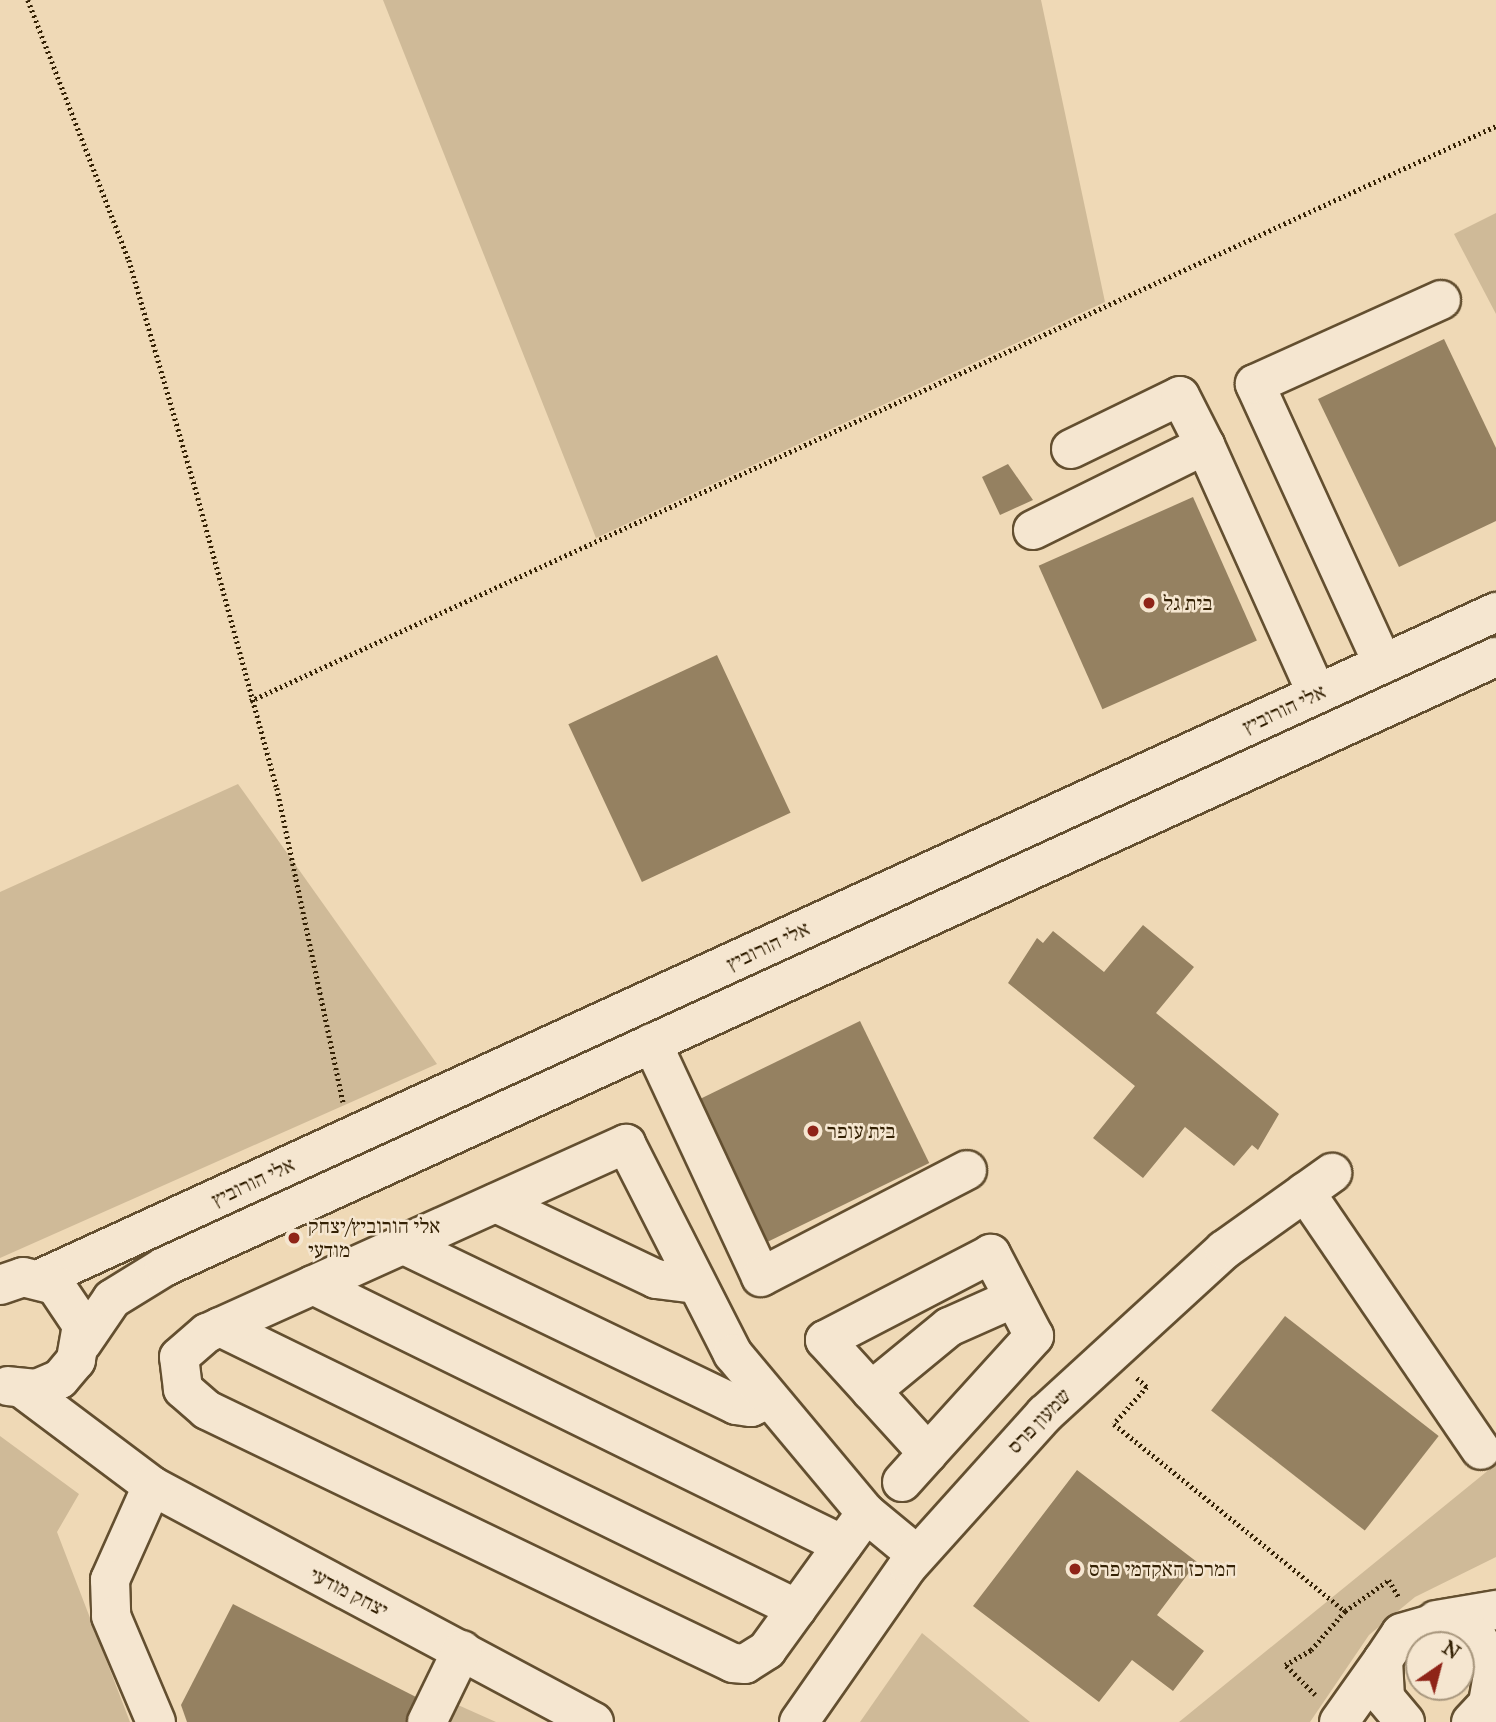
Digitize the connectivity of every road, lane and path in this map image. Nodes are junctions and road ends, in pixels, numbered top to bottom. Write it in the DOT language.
graph roads {
  1 [pos="28,0"];
  2 [pos="1496,126"];
  3 [pos="1441,300"];
  4 [pos="1205,445"];
  5 [pos="1070,449"];
  6 [pos="1033,530"];
  7 [pos="1496,612"];
  8 [pos="1496,657"];
  9 [pos="1383,664"];
  10 [pos="1317,694"];
  11 [pos="250,701"];
  12 [pos="652,1043"];
  13 [pos="351,1137"];
  14 [pos="967,1170"];
  15 [pos="496,1203"];
  16 [pos="404,1244"];
  17 [pos="40,1279"];
  18 [pos="694,1284"];
  19 [pos="0,1285"];
  20 [pos="313,1285"];
  21 [pos="1014,1298"];
  22 [pos="220,1328"];
  23 [pos="1109,1350"];
  24 [pos="79,1352"];
  25 [pos="12,1385"];
  26 [pos="871,1391"];
  27 [pos="768,1399"];
  28 [pos="937,1443"];
  29 [pos="1482,1450"];
  30 [pos="112,1451"];
  31 [pos="989,1472"];
  32 [pos="902,1482"];
  33 [pos="152,1486"];
  34 [pos="866,1513"];
  35 [pos="843,1545"];
  36 [pos="917,1555"];
  37 [pos="796,1609"];
  38 [pos="1496,1610"];
  39 [pos="1345,1611"];
  40 [pos="1421,1623"];
  41 [pos="462,1650"];
  42 [pos="1383,1660"];
  43 [pos="1485,1707"];
  44 [pos="1340,1721"];
  45 [pos="156,1722"];
  46 [pos="428,1722"];
  47 [pos="594,1722"];
  48 [pos="799,1722"];
  49 [pos="1405,1722"];
  1 -- 11 [label="path"];
  2 -- 11 [label="path"];
  3 -- 9 [label="street"];
  4 -- 5 [label="street"];
  4 -- 6 [label="street"];
  4 -- 10 [label="street"];
  7 -- 9 [label="street, אלי הורוביץ"];
  8 -- 12 [label="street, אלי הורוביץ"];
  9 -- 10 [label="street, אלי הורוביץ"];
  10 -- 13 [label="street, אלי הורוביץ"];
  11 -- 13 [label="path"];
  12 -- 14 [label="street"];
  12 -- 24 [label="street, אלי הורוביץ"];
  13 -- 17 [label="street, אלי הורוביץ"];
  15 -- 16 [label="street"];
  15 -- 18 [label="street"];
  15 -- 18 [label="street"];
  16 -- 20 [label="street"];
  16 -- 27 [label="street"];
  17 -- 19 [label="street, אלי הורוביץ"];
  17 -- 24 [label="street, יצחק מודעי"];
  18 -- 27 [label="street"];
  20 -- 22 [label="street"];
  20 -- 35 [label="street"];
  21 -- 26 [label="street"];
  21 -- 26 [label="street"];
  21 -- 28 [label="street"];
  22 -- 37 [label="street"];
  22 -- 37 [label="street"];
  23 -- 29 [label="street, שמעון פרס"];
  23 -- 31 [label="street, שמעון פרס"];
  23 -- 39 [label="path"];
  24 -- 25 [label="street, אלי הורוביץ"];
  24 -- 30 [label="street, יצחק מודעי"];
  25 -- 30 [label="street, יצחק מודעי"];
  26 -- 28 [label="street"];
  27 -- 34 [label="street"];
  28 -- 31 [label="street"];
  28 -- 32 [label="street"];
  30 -- 33 [label="street, יצחק מודעי"];
  31 -- 36 [label="street, שמעון פרס"];
  33 -- 41 [label="street, יצחק מודעי"];
  33 -- 45 [label="street"];
  34 -- 35 [label="street"];
  34 -- 36 [label="street"];
  35 -- 37 [label="street"];
  36 -- 48 [label="street, שמעון פרס"];
  38 -- 40 [label="street"];
  39 -- 40 [label="path"];
  39 -- 44 [label="path"];
  40 -- 42 [label="street"];
  40 -- 43 [label="street"];
  41 -- 46 [label="street"];
  41 -- 47 [label="street, יצחק מודעי"];
  42 -- 44 [label="street"];
  42 -- 49 [label="street"];
}
